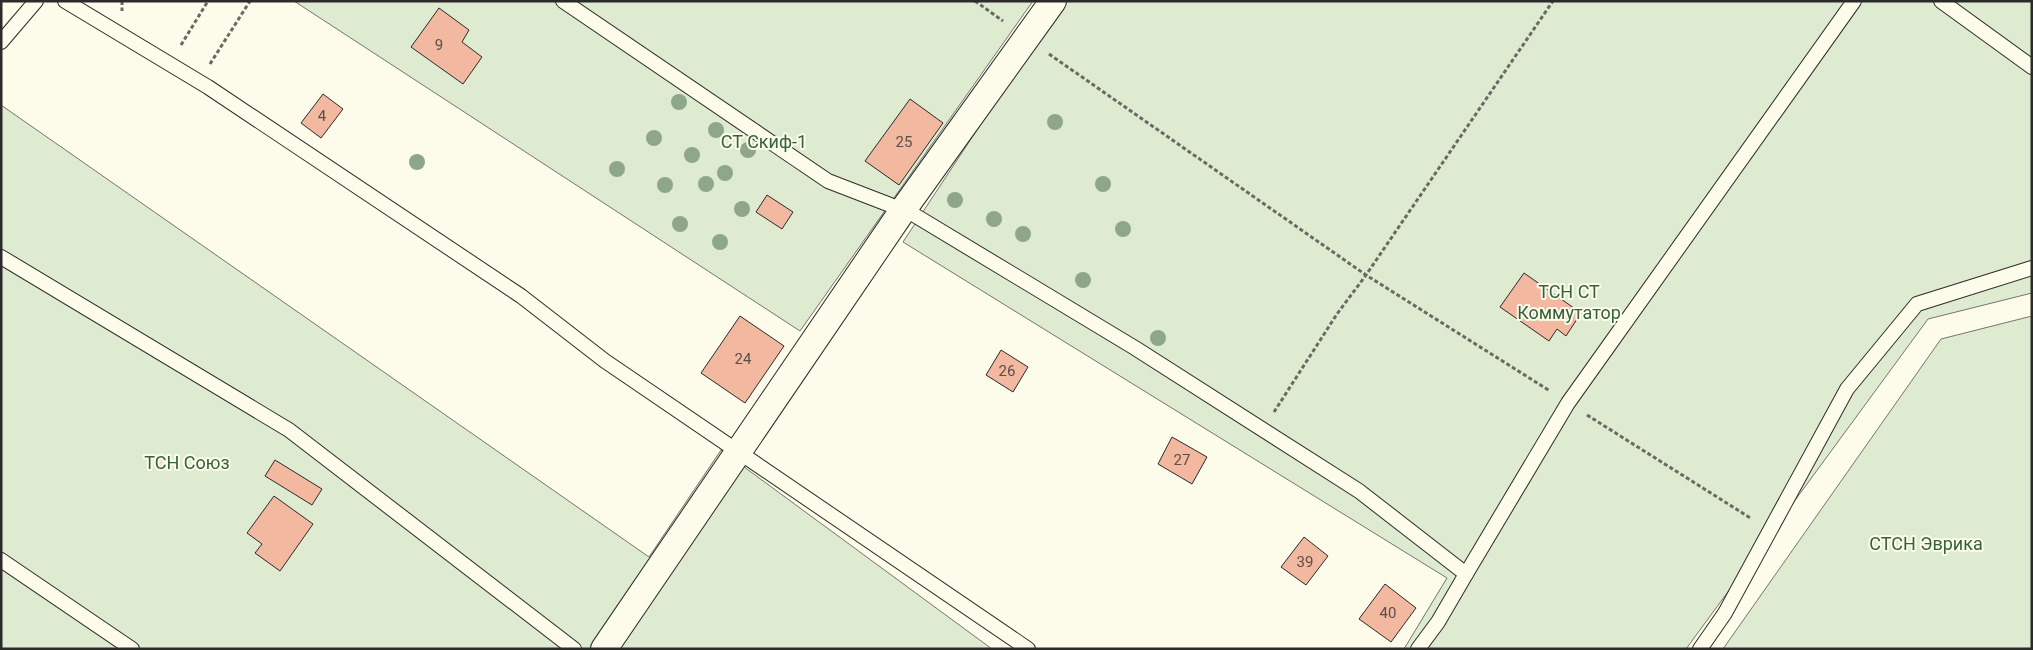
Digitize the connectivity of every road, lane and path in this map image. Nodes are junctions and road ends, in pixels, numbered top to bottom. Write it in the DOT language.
graph roads {
  1 [pos="36,1"];
  2 [pos="65,1"];
  3 [pos="208,1"];
  4 [pos="250,1"];
  5 [pos="563,1"];
  6 [pos="975,1"];
  7 [pos="1053,1"];
  8 [pos="1553,1"];
  9 [pos="1854,1"];
  10 [pos="1941,1"];
  11 [pos="1026,38"];
  12 [pos="1,42"];
  13 [pos="170,64"];
  14 [pos="2032,66"];
  15 [pos="199,81"];
  16 [pos="903,210"];
  17 [pos="1,257"];
  18 [pos="2032,268"];
  19 [pos="1366,276"];
  20 [pos="1568,403"];
  21 [pos="1263,429"];
  22 [pos="738,452"];
  23 [pos="1770,530"];
  24 [pos="1,560"];
  25 [pos="1466,574"];
  26 [pos="132,649"];
  27 [pos="574,649"];
  28 [pos="604,649"];
  29 [pos="1028,649"];
  30 [pos="1418,649"];
  31 [pos="1700,649"];
  1 -- 12 [label="lane"];
  2 -- 13 [label="lane"];
  3 -- 13 [label="path"];
  4 -- 15 [label="path"];
  5 -- 16 [label="lane"];
  6 -- 11 [label="path"];
  7 -- 11 [label="street"];
  8 -- 19 [label="path"];
  9 -- 20 [label="lane"];
  10 -- 14 [label="lane"];
  11 -- 16 [label="street"];
  11 -- 19 [label="path"];
  13 -- 15 [label="lane"];
  15 -- 22 [label="lane"];
  16 -- 21 [label="lane"];
  16 -- 22 [label="street"];
  17 -- 27 [label="lane"];
  18 -- 23 [label="lane"];
  19 -- 20 [label="path"];
  19 -- 21 [label="path"];
  20 -- 23 [label="path"];
  20 -- 25 [label="lane"];
  21 -- 25 [label="lane"];
  22 -- 28 [label="street"];
  22 -- 29 [label="lane"];
  23 -- 31 [label="lane"];
  24 -- 26 [label="lane"];
  25 -- 30 [label="lane"];
}
